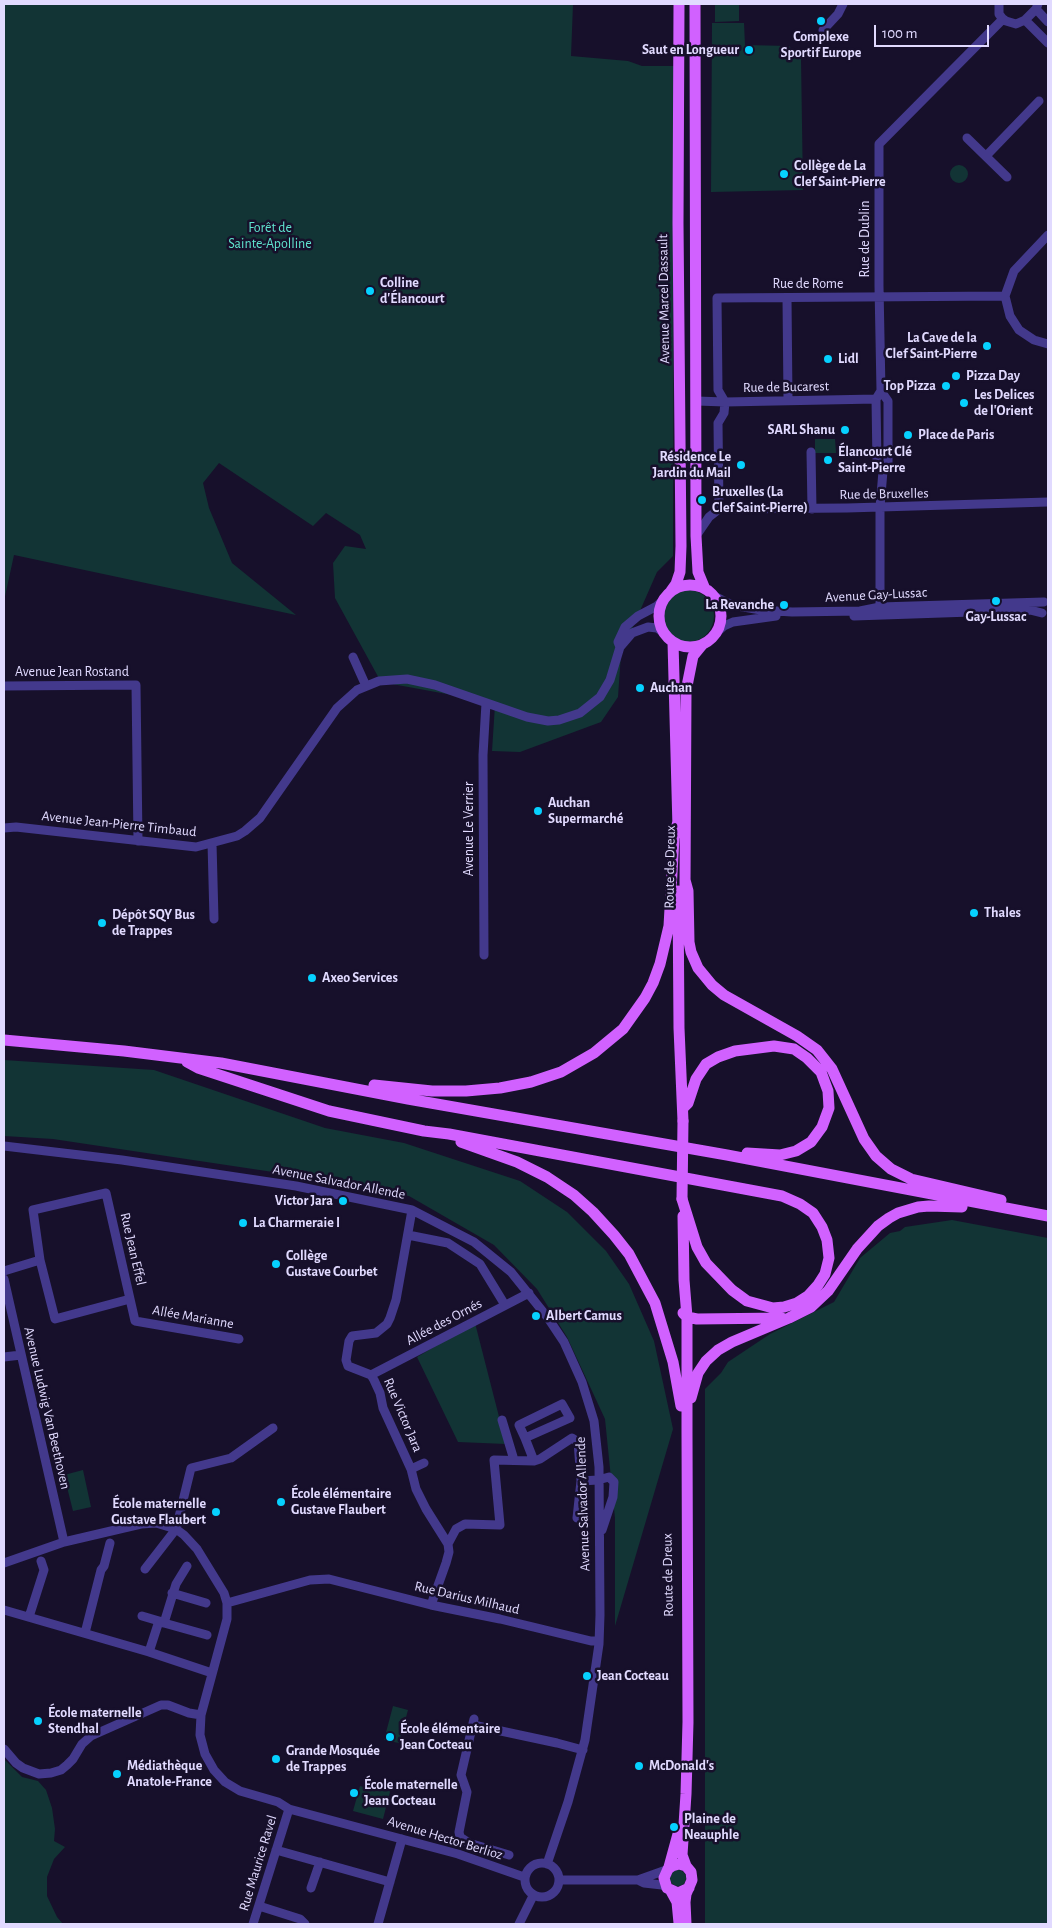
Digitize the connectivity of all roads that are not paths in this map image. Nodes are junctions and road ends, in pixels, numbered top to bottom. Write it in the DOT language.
graph roads {
  1 [pos="679,4"];
  2 [pos="695,4"];
  3 [pos="843,4"];
  4 [pos="999,4"];
  5 [pos="1036,6"];
  6 [pos="1003,19"];
  7 [pos="1025,20"];
  8 [pos="1048,22"];
  9 [pos="823,30"];
  10 [pos="1048,44"];
  11 [pos="1039,101"];
  12 [pos="968,138"];
  13 [pos="986,156"];
  14 [pos="1007,177"];
  15 [pos="1048,235"];
  16 [pos="1004,296"];
  17 [pos="787,298"];
  18 [pos="879,298"];
  19 [pos="1048,344"];
  20 [pos="878,395"];
  21 [pos="788,400"];
  22 [pos="697,401"];
  23 [pos="725,402"];
  24 [pos="811,452"];
  25 [pos="1048,502"];
  26 [pos="880,507"];
  27 [pos="720,509"];
  28 [pos="812,509"];
  29 [pos="696,536"];
  30 [pos="709,592"];
  31 [pos="668,595"];
  32 [pos="1046,600"];
  33 [pos="880,607"];
  34 [pos="1042,613"];
  35 [pos="1048,621"];
  36 [pos="663,632"];
  37 [pos="714,635"];
  38 [pos="673,642"];
  39 [pos="702,644"];
  40 [pos="620,647"];
  41 [pos="353,657"];
  42 [pos="4,686"];
  43 [pos="366,686"];
  44 [pos="486,703"];
  45 [pos="678,821"];
  46 [pos="4,828"];
  47 [pos="138,841"];
  48 [pos="212,844"];
  49 [pos="685,880"];
  50 [pos="214,919"];
  51 [pos="484,955"];
  52 [pos="4,1040"];
  53 [pos="180,1059"];
  54 [pos="341,1085"];
  55 [pos="682,1094"];
  56 [pos="682,1115"];
  57 [pos="424,1131"];
  58 [pos="4,1146"];
  59 [pos="727,1155"];
  60 [pos="682,1199"];
  61 [pos="412,1210"];
  62 [pos="1015,1211"];
  63 [pos="1048,1211"];
  64 [pos="1048,1216"];
  65 [pos="408,1235"];
  66 [pos="40,1260"];
  67 [pos="4,1271"];
  68 [pos="4,1280"];
  69 [pos="684,1280"];
  70 [pos="529,1292"];
  71 [pos="130,1299"];
  72 [pos="505,1305"];
  73 [pos="680,1305"];
  74 [pos="4,1311"];
  75 [pos="686,1317"];
  76 [pos="13,1318"];
  77 [pos="789,1318"];
  78 [pos="239,1339"];
  79 [pos="22,1356"];
  80 [pos="4,1357"];
  81 [pos="371,1375"];
  82 [pos="386,1382"];
  83 [pos="377,1386"];
  84 [pos="681,1406"];
  85 [pos="502,1420"];
  86 [pos="273,1428"];
  87 [pos="688,1432"];
  88 [pos="525,1438"];
  89 [pos="514,1460"];
  90 [pos="534,1461"];
  91 [pos="424,1463"];
  92 [pos="411,1469"];
  93 [pos="598,1480"];
  94 [pos="581,1481"];
  95 [pos="577,1518"];
  96 [pos="176,1529"];
  97 [pos="600,1537"];
  98 [pos="64,1542"];
  99 [pos="110,1543"];
  100 [pos="448,1544"];
  101 [pos="41,1561"];
  102 [pos="4,1563"];
  103 [pos="187,1566"];
  104 [pos="145,1569"];
  105 [pos="172,1593"];
  106 [pos="206,1603"];
  107 [pos="227,1603"];
  108 [pos="431,1605"];
  109 [pos="4,1610"];
  110 [pos="142,1616"];
  111 [pos="29,1617"];
  112 [pos="162,1622"];
  113 [pos="85,1633"];
  114 [pos="208,1636"];
  115 [pos="599,1641"];
  116 [pos="149,1652"];
  117 [pos="212,1673"];
  118 [pos="201,1715"];
  119 [pos="4,1748"];
  120 [pos="583,1750"];
  121 [pos="289,1810"];
  122 [pos="460,1837"];
  123 [pos="402,1839"];
  124 [pos="276,1850"];
  125 [pos="455,1854"];
  126 [pos="320,1862"];
  127 [pos="547,1864"];
  128 [pos="686,1866"];
  129 [pos="497,1868"];
  130 [pos="668,1869"];
  131 [pos="524,1877"];
  132 [pos="559,1880"];
  133 [pos="638,1880"];
  134 [pos="390,1882"];
  135 [pos="311,1888"];
  136 [pos="689,1888"];
  137 [pos="669,1889"];
  138 [pos="533,1896"];
  139 [pos="259,1906"];
  140 [pos="253,1924"];
  141 [pos="305,1924"];
  142 [pos="378,1924"];
  143 [pos="519,1924"];
  144 [pos="679,1924"];
  145 [pos="686,1924"];
  1 -- 31 [label="main road, Avenue Marcel Dassault"];
  2 -- 22 [label="main road"];
  3 -- 9 [label="street"];
  4 -- 6 [label="street"];
  5 -- 7 [label="street"];
  5 -- 8 [label="street"];
  6 -- 7 [label="street"];
  6 -- 18 [label="street, Rue de Dublin"];
  7 -- 10 [label="street"];
  11 -- 13 [label="street"];
  12 -- 13 [label="street"];
  13 -- 14 [label="street"];
  15 -- 16 [label="street"];
  16 -- 18 [label="street, Rue de Rome"];
  16 -- 19 [label="street"];
  17 -- 18 [label="street, Rue de Rome"];
  17 -- 21 [label="street"];
  17 -- 23 [label="street, Rue de Rome"];
  18 -- 20 [label="street, Rue de Dublin"];
  20 -- 21 [label="street, Rue de Bucarest"];
  20 -- 26 [label="street, Rue de Dublin"];
  21 -- 23 [label="street, Rue de Bucarest"];
  22 -- 23 [label="street, Rue de Bucarest"];
  22 -- 29 [label="main road"];
  23 -- 27 [label="street"];
  24 -- 28 [label="street"];
  25 -- 26 [label="street, Rue de Bruxelles"];
  26 -- 28 [label="street, Rue de Bruxelles"];
  26 -- 33 [label="street, Rue de Dublin"];
  27 -- 28 [label="street, Rue de Bruxelles"];
  27 -- 29 [label="street"];
  29 -- 30 [label="main road"];
  30 -- 31 [label="main road"];
  30 -- 33 [label="street, Avenue Gay-Lussac"];
  30 -- 37 [label="main road"];
  31 -- 36 [label="main road"];
  31 -- 40 [label="street, Avenue Jean-Pierre Timbaud"];
  32 -- 33 [label="street, Avenue Gay-Lussac"];
  32 -- 34 [label="street"];
  34 -- 35 [label="street"];
  34 -- 37 [label="street, Avenue Gay-Lussac"];
  36 -- 38 [label="main road"];
  36 -- 40 [label="street, Avenue Jean-Pierre Timbaud"];
  37 -- 39 [label="main road"];
  38 -- 39 [label="main road"];
  38 -- 45 [label="main road, Route de Dreux"];
  39 -- 49 [label="main road, Route de Dreux"];
  40 -- 44 [label="street, Avenue Jean-Pierre Timbaud"];
  41 -- 43 [label="street"];
  42 -- 47 [label="street, Avenue Jean Rostand"];
  43 -- 44 [label="street, Avenue Jean-Pierre Timbaud"];
  43 -- 48 [label="street, Avenue Jean-Pierre Timbaud"];
  44 -- 51 [label="street, Avenue Le Verrier"];
  45 -- 54 [label="main road"];
  45 -- 55 [label="main road, Route de Dreux"];
  46 -- 47 [label="street, Avenue Jean-Pierre Timbaud"];
  47 -- 48 [label="street, Avenue Jean-Pierre Timbaud"];
  48 -- 50 [label="street"];
  49 -- 55 [label="main road, Route de Dreux"];
  49 -- 63 [label="main road"];
  52 -- 53 [label="main road"];
  53 -- 54 [label="main road"];
  53 -- 57 [label="main road"];
  54 -- 59 [label="main road"];
  55 -- 56 [label="main road, Route de Dreux"];
  56 -- 59 [label="main road"];
  56 -- 60 [label="main road, Route de Dreux, bridge"];
  57 -- 60 [label="main road"];
  57 -- 84 [label="main road"];
  58 -- 61 [label="street, Avenue Salvador Allende"];
  59 -- 62 [label="main road"];
  60 -- 69 [label="main road, Route de Dreux"];
  61 -- 65 [label="street, Rue Victor Jara"];
  61 -- 70 [label="street, Avenue Salvador Allende"];
  62 -- 64 [label="main road"];
  62 -- 77 [label="main road"];
  65 -- 72 [label="street"];
  65 -- 81 [label="street, Rue Victor Jara"];
  66 -- 67 [label="street"];
  66 -- 71 [label="street, Rue Jean Effel"];
  66 -- 71 [label="street, Rue Jean Effel"];
  68 -- 76 [label="street, Avenue Ludwig Van Beethoven"];
  69 -- 73 [label="main road, Route de Dreux"];
  69 -- 75 [label="main road, Route de Dreux"];
  70 -- 72 [label="street, Allée des Ornés"];
  70 -- 93 [label="street, Avenue Salvador Allende"];
  71 -- 78 [label="street, Allée Marianne"];
  72 -- 81 [label="street, Allée des Ornés"];
  73 -- 75 [label="main road"];
  73 -- 84 [label="main road, Route de Dreux"];
  74 -- 76 [label="street"];
  75 -- 77 [label="main road"];
  75 -- 87 [label="main road, Route de Dreux"];
  76 -- 79 [label="street, Avenue Ludwig Van Beethoven"];
  77 -- 87 [label="main road"];
  79 -- 80 [label="street"];
  79 -- 98 [label="street, Avenue Ludwig Van Beethoven"];
  81 -- 83 [label="street, Rue Victor Jara"];
  82 -- 83 [label="street"];
  83 -- 92 [label="street, Rue Victor Jara"];
  84 -- 130 [label="main road, Route de Dreux"];
  85 -- 89 [label="street"];
  86 -- 96 [label="street"];
  87 -- 128 [label="main road, Route de Dreux"];
  88 -- 88 [label="street"];
  88 -- 90 [label="street"];
  89 -- 90 [label="street"];
  89 -- 100 [label="street"];
  90 -- 94 [label="street"];
  91 -- 92 [label="street"];
  92 -- 100 [label="street, Rue Victor Jara"];
  93 -- 94 [label="street"];
  93 -- 97 [label="street, Avenue Salvador Allende"];
  93 -- 97 [label="street"];
  94 -- 95 [label="street"];
  96 -- 98 [label="street"];
  96 -- 104 [label="street"];
  96 -- 107 [label="street"];
  97 -- 115 [label="street, Avenue Salvador Allende"];
  98 -- 102 [label="street"];
  99 -- 113 [label="street"];
  100 -- 108 [label="street"];
  101 -- 111 [label="street"];
  103 -- 105 [label="street"];
  105 -- 106 [label="street"];
  105 -- 112 [label="street"];
  107 -- 108 [label="street, Rue Darius Milhaud"];
  107 -- 117 [label="street, Avenue Hector Berlioz"];
  108 -- 115 [label="street, Rue Darius Milhaud"];
  109 -- 111 [label="street"];
  110 -- 112 [label="street"];
  111 -- 113 [label="street"];
  112 -- 114 [label="street"];
  112 -- 116 [label="street"];
  113 -- 116 [label="street"];
  115 -- 120 [label="street, Avenue Salvador Allende"];
  116 -- 117 [label="street"];
  117 -- 118 [label="street, Avenue Hector Berlioz"];
  118 -- 119 [label="street"];
  118 -- 121 [label="street, Avenue Hector Berlioz"];
  120 -- 122 [label="street"];
  120 -- 127 [label="street, Avenue Salvador Allende"];
  121 -- 123 [label="street, Avenue Hector Berlioz"];
  121 -- 124 [label="street, Rue Maurice Ravel"];
  122 -- 125 [label="street"];
  122 -- 129 [label="street"];
  123 -- 125 [label="street, Avenue Hector Berlioz"];
  123 -- 134 [label="street"];
  124 -- 126 [label="street"];
  124 -- 139 [label="street, Rue Maurice Ravel"];
  125 -- 129 [label="street, Avenue Hector Berlioz"];
  126 -- 134 [label="street"];
  126 -- 135 [label="street"];
  127 -- 131 [label="street"];
  127 -- 132 [label="street"];
  128 -- 130 [label="main road"];
  128 -- 136 [label="main road"];
  129 -- 131 [label="street, Avenue Hector Berlioz"];
  130 -- 133 [label="street"];
  130 -- 137 [label="main road"];
  131 -- 138 [label="street"];
  132 -- 133 [label="street"];
  132 -- 138 [label="street"];
  133 -- 137 [label="street"];
  134 -- 142 [label="street"];
  136 -- 137 [label="main road"];
  136 -- 145 [label="main road"];
  137 -- 144 [label="main road"];
  138 -- 143 [label="street"];
  139 -- 140 [label="street, Rue Maurice Ravel"];
  139 -- 141 [label="street"];
}
